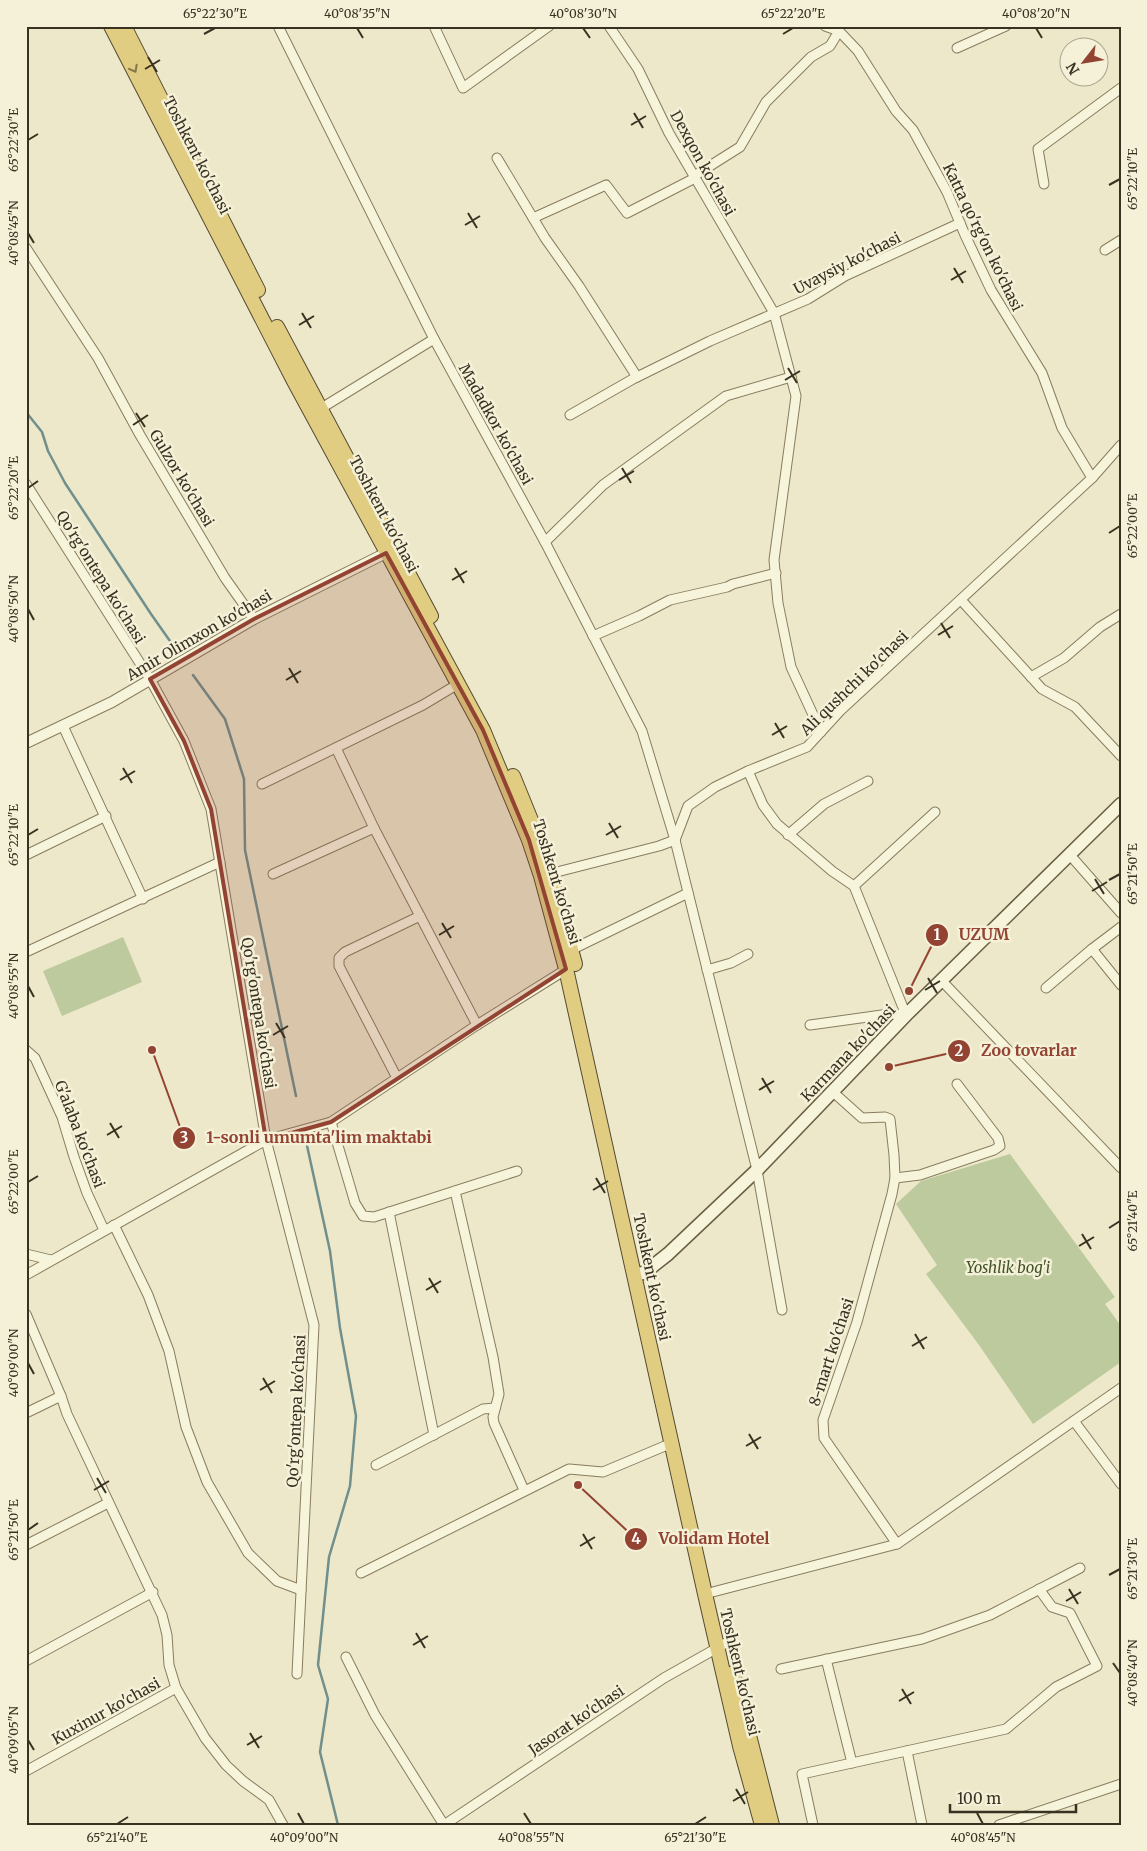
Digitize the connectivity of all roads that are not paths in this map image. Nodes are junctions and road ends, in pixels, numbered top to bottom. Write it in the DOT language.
graph roads {
  1 [pos="112,26"];
  2 [pos="124,26"];
  3 [pos="278,26"];
  4 [pos="434,26"];
  5 [pos="549,26"];
  6 [pos="609,26"];
  7 [pos="825,26"];
  8 [pos="1006,26"];
  9 [pos="838,31"];
  10 [pos="957,48"];
  11 [pos="1121,88"];
  12 [pos="497,158"];
  13 [pos="695,177"];
  14 [pos="1044,184"];
  15 [pos="533,218"];
  16 [pos="960,223"];
  17 [pos="1121,240"];
  18 [pos="26,248"];
  19 [pos="1105,250"];
  20 [pos="774,313"];
  21 [pos="434,339"];
  22 [pos="637,377"];
  23 [pos="791,377"];
  24 [pos="320,409"];
  25 [pos="570,415"];
  26 [pos="1121,445"];
  27 [pos="1092,478"];
  28 [pos="26,484"];
  29 [pos="545,542"];
  30 [pos="391,551"];
  31 [pos="776,573"];
  32 [pos="961,600"];
  33 [pos="1121,614"];
  34 [pos="254,619"];
  35 [pos="593,636"];
  36 [pos="1031,677"];
  37 [pos="150,679"];
  38 [pos="458,684"];
  39 [pos="63,726"];
  40 [pos="821,732"];
  41 [pos="26,743"];
  42 [pos="336,748"];
  43 [pos="1121,756"];
  44 [pos="748,771"];
  45 [pos="868,780"];
  46 [pos="262,784"];
  47 [pos="1121,804"];
  48 [pos="935,812"];
  49 [pos="106,816"];
  50 [pos="374,828"];
  51 [pos="788,835"];
  52 [pos="675,840"];
  53 [pos="26,855"];
  54 [pos="1070,855"];
  55 [pos="220,862"];
  56 [pos="273,874"];
  57 [pos="546,875"];
  58 [pos="854,886"];
  59 [pos="688,892"];
  60 [pos="143,899"];
  61 [pos="1119,907"];
  62 [pos="420,916"];
  63 [pos="1121,927"];
  64 [pos="1092,949"];
  65 [pos="571,950"];
  66 [pos="26,952"];
  67 [pos="748,954"];
  68 [pos="570,967"];
  69 [pos="707,970"];
  70 [pos="941,980"];
  71 [pos="1121,985"];
  72 [pos="1046,988"];
  73 [pos="906,1015"];
  74 [pos="477,1025"];
  75 [pos="810,1025"];
  76 [pos="26,1050"];
  77 [pos="397,1078"];
  78 [pos="957,1084"];
  79 [pos="833,1092"];
  80 [pos="331,1122"];
  81 [pos="266,1140"];
  82 [pos="1121,1168"];
  83 [pos="758,1170"];
  84 [pos="517,1171"];
  85 [pos="894,1178"];
  86 [pos="455,1191"];
  87 [pos="389,1212"];
  88 [pos="114,1225"];
  89 [pos="104,1230"];
  90 [pos="26,1254"];
  91 [pos="51,1260"];
  92 [pos="640,1273"];
  93 [pos="26,1275"];
  94 [pos="782,1310"];
  95 [pos="26,1314"];
  96 [pos="1121,1388"];
  97 [pos="61,1396"];
  98 [pos="496,1408"];
  99 [pos="26,1413"];
  100 [pos="1074,1421"];
  101 [pos="434,1435"];
  102 [pos="672,1444"];
  103 [pos="376,1465"];
  104 [pos="1121,1484"];
  105 [pos="524,1490"];
  106 [pos="108,1503"];
  107 [pos="897,1544"];
  108 [pos="26,1545"];
  109 [pos="1080,1568"];
  110 [pos="361,1573"];
  111 [pos="1039,1589"];
  112 [pos="300,1590"];
  113 [pos="153,1592"];
  114 [pos="709,1593"];
  115 [pos="722,1645"];
  116 [pos="346,1657"];
  117 [pos="826,1659"];
  118 [pos="26,1661"];
  119 [pos="781,1669"];
  120 [pos="297,1674"];
  121 [pos="176,1688"];
  122 [pos="908,1751"];
  123 [pos="852,1763"];
  124 [pos="26,1771"];
  125 [pos="1121,1784"];
  126 [pos="283,1825"];
  127 [pos="444,1825"];
  128 [pos="762,1825"];
  129 [pos="772,1825"];
  130 [pos="813,1825"];
  131 [pos="922,1825"];
  132 [pos="999,1825"];
  1 -- 30 [label="highway, Toshkent ko'chasi, one-way"];
  2 -- 24 [label="highway, Toshkent ko'chasi"];
  3 -- 21 [label="street, Madadkor ko'chasi"];
  4 -- 5 [label="street"];
  6 -- 13 [label="street, Dexqon ko'chasi"];
  7 -- 9 [label="street, Katta qo'rg'on ko'chasi"];
  8 -- 10 [label="street"];
  9 -- 13 [label="street"];
  9 -- 16 [label="street, Katta qo'rg'on ko'chasi"];
  11 -- 14 [label="street"];
  12 -- 15 [label="street"];
  13 -- 15 [label="street"];
  13 -- 20 [label="street, Dexqon ko'chasi"];
  15 -- 22 [label="street"];
  16 -- 20 [label="street, Uvaysiy ko'chasi"];
  16 -- 27 [label="street, Katta qo'rg'on ko'chasi"];
  17 -- 19 [label="street"];
  18 -- 34 [label="street, Gulzor ko'chasi"];
  20 -- 22 [label="street, Uvaysiy ko'chasi"];
  20 -- 23 [label="street, Dexqon ko'chasi"];
  21 -- 24 [label="street"];
  21 -- 29 [label="street, Madadkor ko'chasi"];
  22 -- 25 [label="street, Uvaysiy ko'chasi"];
  23 -- 29 [label="street"];
  23 -- 31 [label="street, Dexqon ko'chasi"];
  24 -- 30 [label="highway, Toshkent ko'chasi"];
  26 -- 27 [label="street, Ali qushchi ko'chasi"];
  27 -- 32 [label="street, Ali qushchi ko'chasi"];
  28 -- 37 [label="street, Qo'rg'ontepa ko'chasi"];
  29 -- 35 [label="street, Madadkor ko'chasi"];
  30 -- 34 [label="street, Amir Olimxon ko'chasi"];
  30 -- 38 [label="highway, Toshkent ko'chasi"];
  30 -- 57 [label="highway, Toshkent ko'chasi"];
  31 -- 35 [label="street"];
  31 -- 40 [label="street, Dexqon ko'chasi"];
  32 -- 36 [label="street"];
  32 -- 40 [label="street, Ali qushchi ko'chasi"];
  33 -- 36 [label="street"];
  34 -- 37 [label="street, Amir Olimxon ko'chasi"];
  35 -- 52 [label="street, Madadkor ko'chasi"];
  36 -- 43 [label="street"];
  37 -- 39 [label="street, Amir Olimxon ko'chasi"];
  37 -- 55 [label="street, Qo'rg'ontepa ko'chasi"];
  38 -- 42 [label="street"];
  38 -- 57 [label="highway, Toshkent ko'chasi"];
  39 -- 41 [label="street, Amir Olimxon ko'chasi"];
  39 -- 49 [label="street"];
  40 -- 44 [label="street, Ali qushchi ko'chasi"];
  42 -- 46 [label="street"];
  42 -- 50 [label="street"];
  44 -- 51 [label="street"];
  44 -- 52 [label="street, Ali qushchi ko'chasi"];
  45 -- 51 [label="street"];
  47 -- 54 [label="main road, Karmana ko'chasi"];
  48 -- 58 [label="street"];
  49 -- 53 [label="street"];
  49 -- 60 [label="street"];
  50 -- 56 [label="street"];
  50 -- 62 [label="street"];
  51 -- 58 [label="street"];
  52 -- 57 [label="street"];
  52 -- 59 [label="street, Madadkor ko'chasi"];
  54 -- 61 [label="street"];
  54 -- 70 [label="main road, Karmana ko'chasi"];
  55 -- 60 [label="street"];
  55 -- 81 [label="street, Qo'rg'ontepa ko'chasi"];
  57 -- 65 [label="highway, Toshkent ko'chasi"];
  57 -- 68 [label="highway, Toshkent ko'chasi"];
  58 -- 73 [label="street"];
  59 -- 65 [label="street"];
  59 -- 69 [label="street, Madadkor ko'chasi"];
  60 -- 66 [label="street"];
  62 -- 74 [label="street"];
  62 -- 77 [label="street"];
  63 -- 64 [label="street"];
  64 -- 71 [label="street"];
  64 -- 72 [label="street"];
  65 -- 68 [label="highway, Toshkent ko'chasi"];
  67 -- 69 [label="street"];
  68 -- 74 [label="street"];
  68 -- 92 [label="highway, Toshkent ko'chasi"];
  69 -- 83 [label="street, Madadkor ko'chasi"];
  70 -- 73 [label="main road, Karmana ko'chasi"];
  70 -- 82 [label="street"];
  73 -- 75 [label="street"];
  73 -- 79 [label="main road, Karmana ko'chasi"];
  74 -- 77 [label="street"];
  76 -- 89 [label="street, G'alaba ko'chasi"];
  77 -- 80 [label="street"];
  78 -- 85 [label="street"];
  79 -- 83 [label="main road, Karmana ko'chasi"];
  79 -- 85 [label="street, 8-mart ko'chasi"];
  80 -- 81 [label="street"];
  80 -- 87 [label="street"];
  81 -- 88 [label="street"];
  81 -- 112 [label="street, Qo'rg'ontepa ko'chasi"];
  83 -- 92 [label="main road, Karmana ko'chasi"];
  83 -- 94 [label="street, Madadkor ko'chasi"];
  84 -- 86 [label="street"];
  85 -- 107 [label="street, 8-mart ko'chasi"];
  86 -- 87 [label="street"];
  86 -- 98 [label="street"];
  87 -- 101 [label="street"];
  88 -- 89 [label="street"];
  88 -- 112 [label="street"];
  89 -- 91 [label="street"];
  90 -- 91 [label="street"];
  91 -- 93 [label="street"];
  92 -- 102 [label="highway, Toshkent ko'chasi"];
  92 -- 114 [label="highway, Toshkent ko'chasi"];
  95 -- 97 [label="street"];
  96 -- 100 [label="street"];
  97 -- 99 [label="street"];
  97 -- 106 [label="street"];
  98 -- 101 [label="street"];
  98 -- 105 [label="street"];
  100 -- 104 [label="street"];
  100 -- 107 [label="street"];
  101 -- 103 [label="street"];
  102 -- 105 [label="street"];
  102 -- 114 [label="highway, Toshkent ko'chasi"];
  105 -- 110 [label="street"];
  106 -- 108 [label="street"];
  106 -- 113 [label="street"];
  107 -- 114 [label="street"];
  109 -- 111 [label="street"];
  111 -- 117 [label="street"];
  111 -- 122 [label="street"];
  112 -- 120 [label="street, Qo'rg'ontepa ko'chasi"];
  113 -- 118 [label="street"];
  113 -- 121 [label="street"];
  114 -- 115 [label="highway, Toshkent ko'chasi"];
  115 -- 127 [label="street, Jasorat ko'chasi"];
  115 -- 128 [label="highway, Toshkent ko'chasi"];
  115 -- 129 [label="highway, Toshkent ko'chasi"];
  116 -- 127 [label="street"];
  117 -- 119 [label="street"];
  117 -- 123 [label="street"];
  121 -- 124 [label="street, Kuxinur ko'chasi"];
  121 -- 126 [label="street, Kuxinur ko'chasi"];
  122 -- 123 [label="street"];
  122 -- 131 [label="street"];
  123 -- 130 [label="street"];
  125 -- 132 [label="street"];
}
